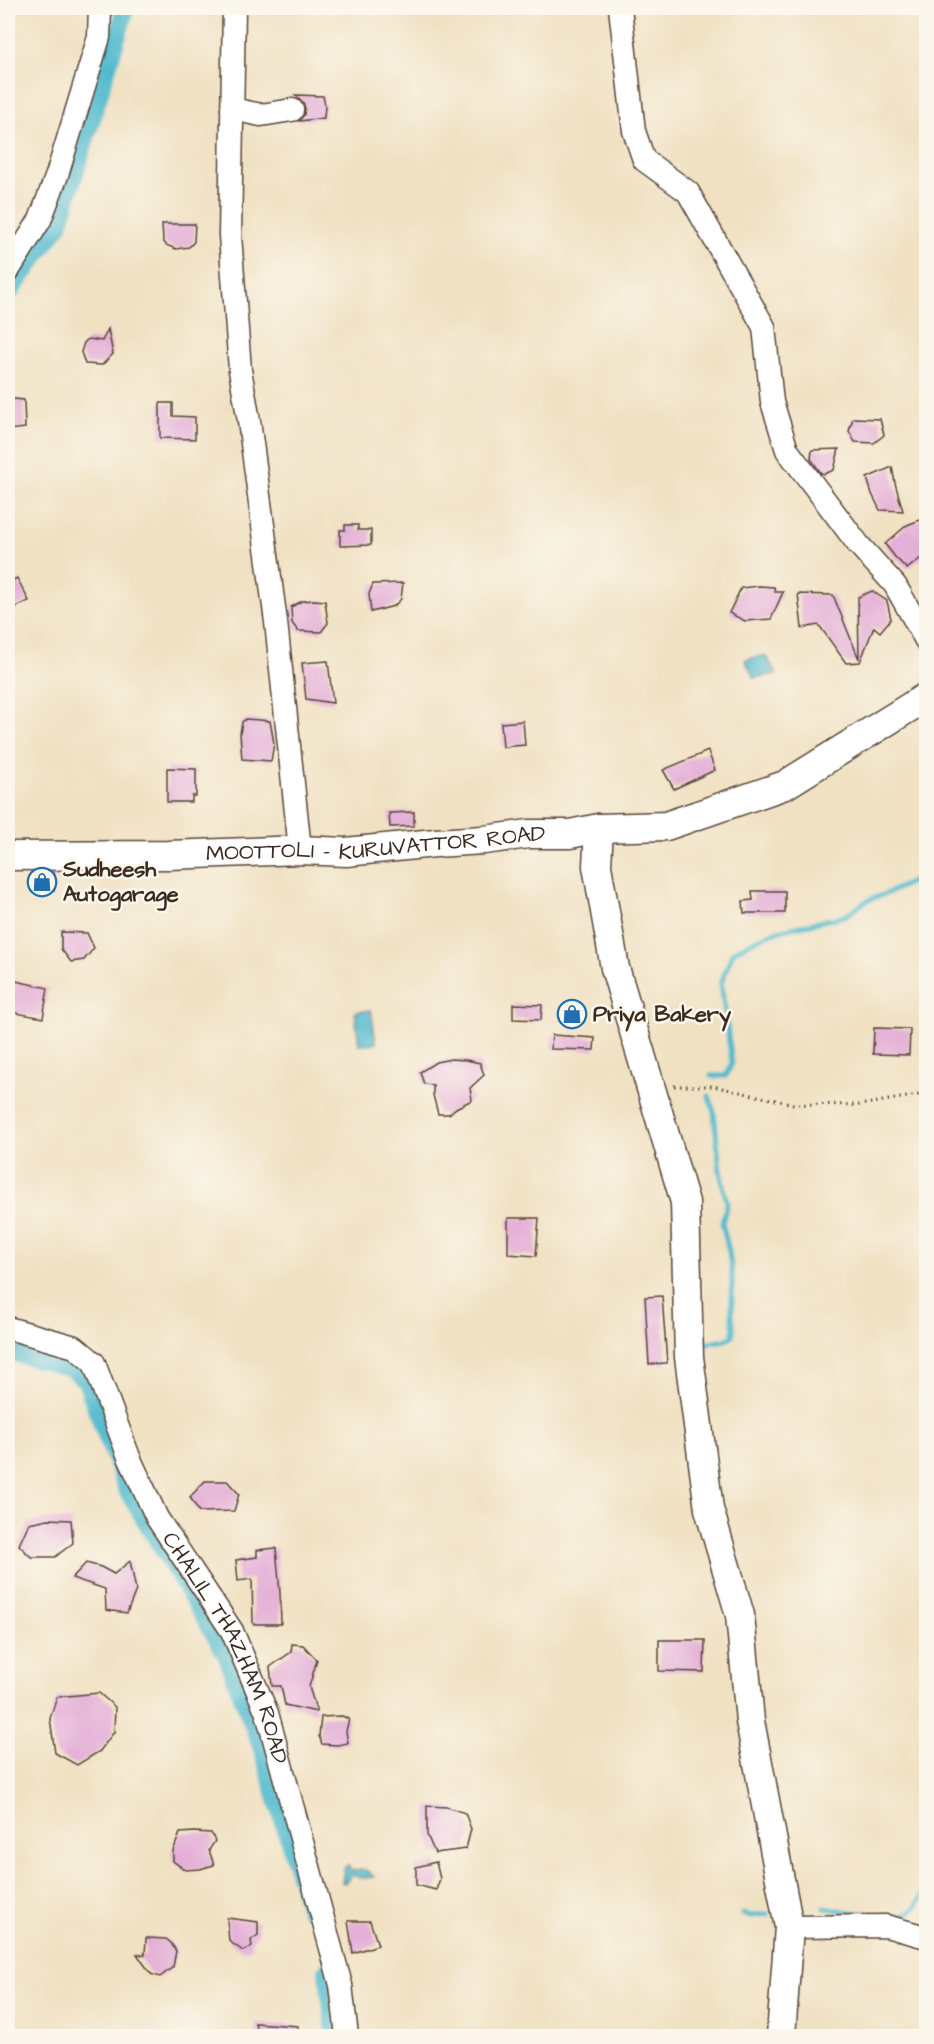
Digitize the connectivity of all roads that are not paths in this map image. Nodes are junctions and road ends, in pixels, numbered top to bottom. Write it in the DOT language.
graph roads {
  1 [pos="100,8"];
  2 [pos="234,8"];
  3 [pos="620,8"];
  4 [pos="232,109"];
  5 [pos="292,110"];
  6 [pos="8,271"];
  7 [pos="927,640"];
  8 [pos="927,697"];
  9 [pos="598,828"];
  10 [pos="300,850"];
  11 [pos="8,855"];
  12 [pos="8,1328"];
  13 [pos="789,1927"];
  14 [pos="927,1937"];
  15 [pos="347,2037"];
  16 [pos="781,2037"];
  1 -- 6 [label="street"];
  2 -- 4 [label="street"];
  3 -- 7 [label="street"];
  4 -- 5 [label="street"];
  4 -- 10 [label="street"];
  8 -- 9 [label="main road, MOOTTOLI - KURUVATTOR ROAD"];
  9 -- 10 [label="main road, MOOTTOLI - KURUVATTOR ROAD"];
  9 -- 13 [label="main road"];
  10 -- 11 [label="main road, MOOTTOLI - KURUVATTOR ROAD"];
  12 -- 15 [label="street, CHALIL THAZHAM ROAD"];
  13 -- 14 [label="street"];
  13 -- 16 [label="main road"];
}
